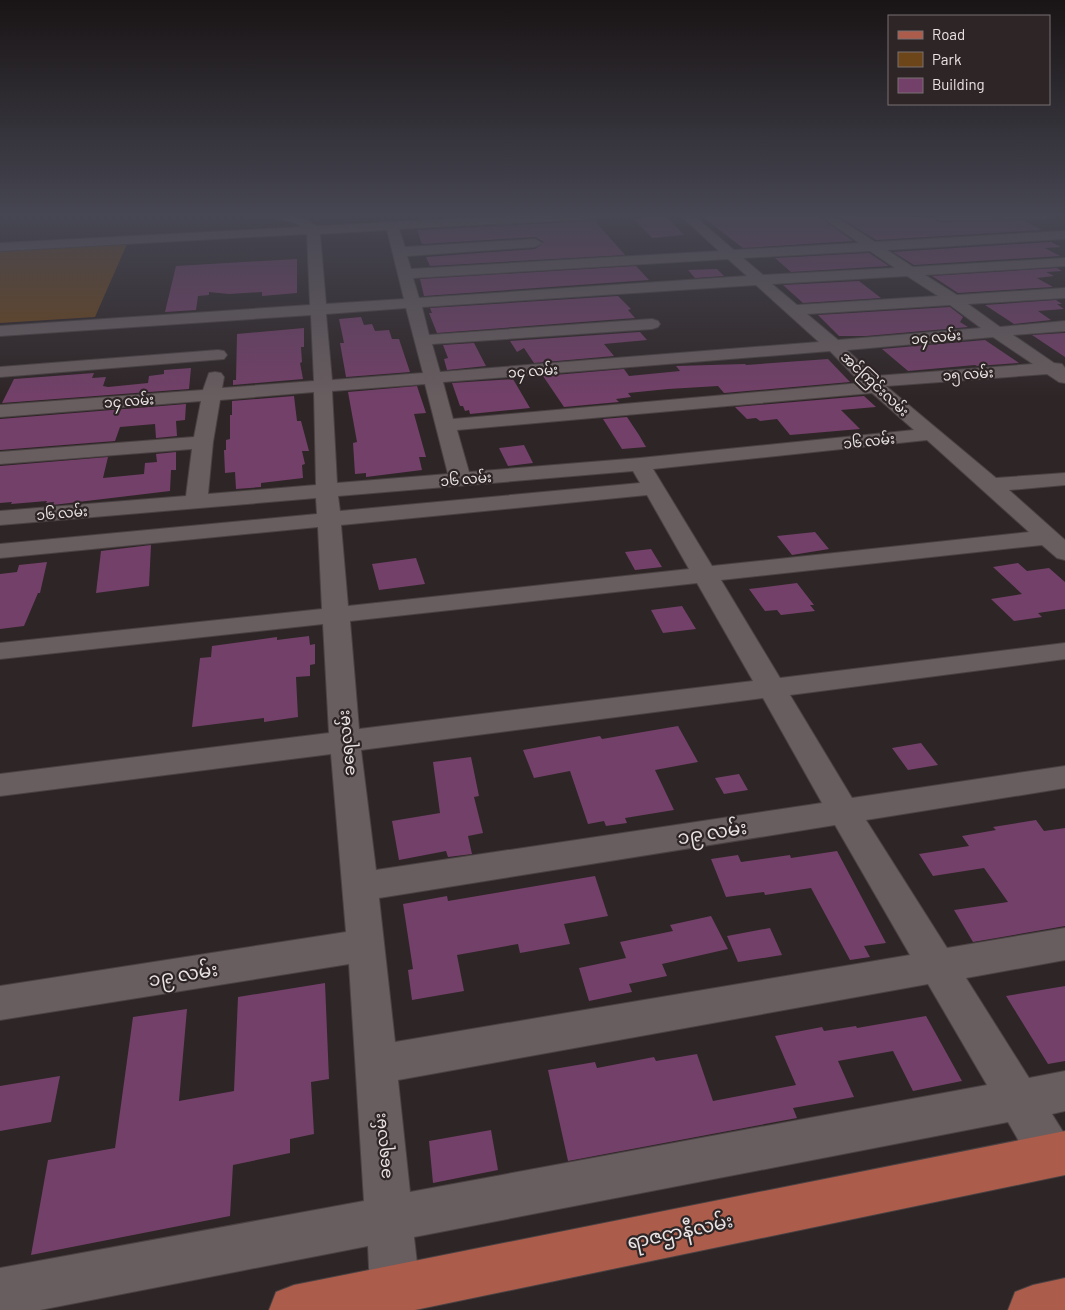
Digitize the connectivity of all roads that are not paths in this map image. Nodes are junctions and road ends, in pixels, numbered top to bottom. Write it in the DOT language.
graph roads {
  1 [pos="316,276"];
  2 [pos="406,276"];
  3 [pos="756,276"];
  4 [pos="825,276"];
  5 [pos="919,276"];
  6 [pos="760,280"];
  7 [pos="624,289"];
  8 [pos="1065,293"];
  9 [pos="955,301"];
  10 [pos="413,304"];
  11 [pos="794,310"];
  12 [pos="318,311"];
  13 [pos="227,316"];
  14 [pos="652,324"];
  15 [pos="1065,326"];
  16 [pos="0,331"];
  17 [pos="995,332"];
  18 [pos="423,340"];
  19 [pos="834,346"];
  20 [pos="669,348"];
  21 [pos="218,355"];
  22 [pos="1057,367"];
  23 [pos="0,372"];
  24 [pos="432,378"];
  25 [pos="1065,378"];
  26 [pos="873,385"];
  27 [pos="323,386"];
  28 [pos="212,395"];
  29 [pos="0,411"];
  30 [pos="447,426"];
  31 [pos="931,434"];
  32 [pos="203,442"];
  33 [pos="0,458"];
  34 [pos="647,476"];
  35 [pos="1065,478"];
  36 [pos="460,479"];
  37 [pos="991,485"];
  38 [pos="196,502"];
  39 [pos="328,505"];
  40 [pos="0,518"];
  41 [pos="1057,545"];
  42 [pos="0,551"];
  43 [pos="705,573"];
  44 [pos="338,617"];
  45 [pos="0,651"];
  46 [pos="1065,651"];
  47 [pos="772,687"];
  48 [pos="345,742"];
  49 [pos="1065,777"];
  50 [pos="0,785"];
  51 [pos="844,812"];
  52 [pos="359,887"];
  53 [pos="1065,944"];
  54 [pos="366,945"];
  55 [pos="936,966"];
  56 [pos="0,1003"];
  57 [pos="375,1065"];
  58 [pos="1065,1091"];
  59 [pos="1018,1100"];
  60 [pos="1058,1154"];
  61 [pos="389,1219"];
  62 [pos="395,1289"];
  63 [pos="0,1293"];
  64 [pos="1065,1303"];
  65 [pos="294,1310"];
  66 [pos="1033,1310"];
  1 -- 12 [label="street, ခရေလမ်း"];
  2 -- 10 [label="street"];
  3 -- 6 [label="street, အင်ကြင်းလမ်း"];
  4 -- 6 [label="street"];
  5 -- 9 [label="street"];
  6 -- 7 [label="street"];
  6 -- 11 [label="street, အင်ကြင်းလမ်း"];
  7 -- 10 [label="street"];
  7 -- 14 [label="street"];
  8 -- 9 [label="street"];
  9 -- 11 [label="street"];
  9 -- 17 [label="street"];
  10 -- 12 [label="street"];
  10 -- 18 [label="street"];
  11 -- 19 [label="street, အင်ကြင်းလမ်း"];
  12 -- 13 [label="street"];
  12 -- 27 [label="street, ခရေလမ်း"];
  13 -- 16 [label="street"];
  13 -- 21 [label="street"];
  14 -- 18 [label="street"];
  14 -- 20 [label="street"];
  15 -- 17 [label="street, ၁၄ လမ်း"];
  17 -- 19 [label="street, ၁၄ လမ်း"];
  17 -- 22 [label="street"];
  18 -- 24 [label="street"];
  19 -- 20 [label="street, ၁၄ လမ်း"];
  19 -- 26 [label="street, အင်ကြင်းလမ်း"];
  20 -- 24 [label="street, ၁၄ လမ်း"];
  21 -- 23 [label="street"];
  21 -- 28 [label="street"];
  22 -- 25 [label="street"];
  22 -- 26 [label="street, ၁၅ လမ်း"];
  24 -- 27 [label="street, ၁၄ လမ်း"];
  24 -- 30 [label="street"];
  26 -- 30 [label="street, ၁၅ လမ်း"];
  26 -- 31 [label="street, အင်ကြင်းလမ်း"];
  27 -- 28 [label="street, ၁၄ လမ်း"];
  27 -- 39 [label="street, ခရေလမ်း"];
  28 -- 29 [label="street, ၁၄ လမ်း"];
  28 -- 32 [label="street"];
  30 -- 36 [label="street"];
  31 -- 34 [label="street, ၁၆ လမ်း"];
  31 -- 37 [label="street, အင်ကြင်းလမ်း"];
  32 -- 33 [label="street"];
  32 -- 38 [label="street"];
  34 -- 36 [label="street, ၁၆ လမ်း"];
  34 -- 39 [label="street"];
  34 -- 43 [label="street"];
  35 -- 37 [label="street"];
  36 -- 39 [label="street, ၁၆ လမ်း"];
  37 -- 41 [label="street, အင်ကြင်းလမ်း"];
  38 -- 39 [label="street, ၁၆ လမ်း"];
  38 -- 40 [label="street, ၁၆ လမ်း"];
  39 -- 42 [label="street"];
  39 -- 44 [label="street, ခရေလမ်း"];
  41 -- 43 [label="street"];
  43 -- 44 [label="street"];
  43 -- 47 [label="street"];
  44 -- 45 [label="street"];
  44 -- 48 [label="street, ခရေလမ်း"];
  46 -- 47 [label="street"];
  47 -- 48 [label="street"];
  47 -- 51 [label="street"];
  48 -- 50 [label="street"];
  48 -- 52 [label="street, ခရေလမ်း"];
  49 -- 51 [label="street, ၁၉ လမ်း"];
  51 -- 52 [label="street, ၁၉ လမ်း"];
  51 -- 55 [label="street"];
  52 -- 54 [label="street, ခရေလမ်း"];
  53 -- 55 [label="street"];
  54 -- 56 [label="street, ၁၉ လမ်း"];
  54 -- 57 [label="street, ခရေလမ်း"];
  55 -- 57 [label="street"];
  55 -- 59 [label="street"];
  57 -- 61 [label="street, ခရေလမ်း"];
  58 -- 59 [label="street"];
  59 -- 60 [label="street"];
  59 -- 61 [label="street"];
  60 -- 62 [label="main road, ရာဇဌာနီလမ်း"];
  61 -- 62 [label="street, ခရေလမ်း"];
  61 -- 63 [label="street"];
  62 -- 65 [label="main road, ရာဇဌာနီလမ်း"];
  64 -- 66 [label="main road"];
}
